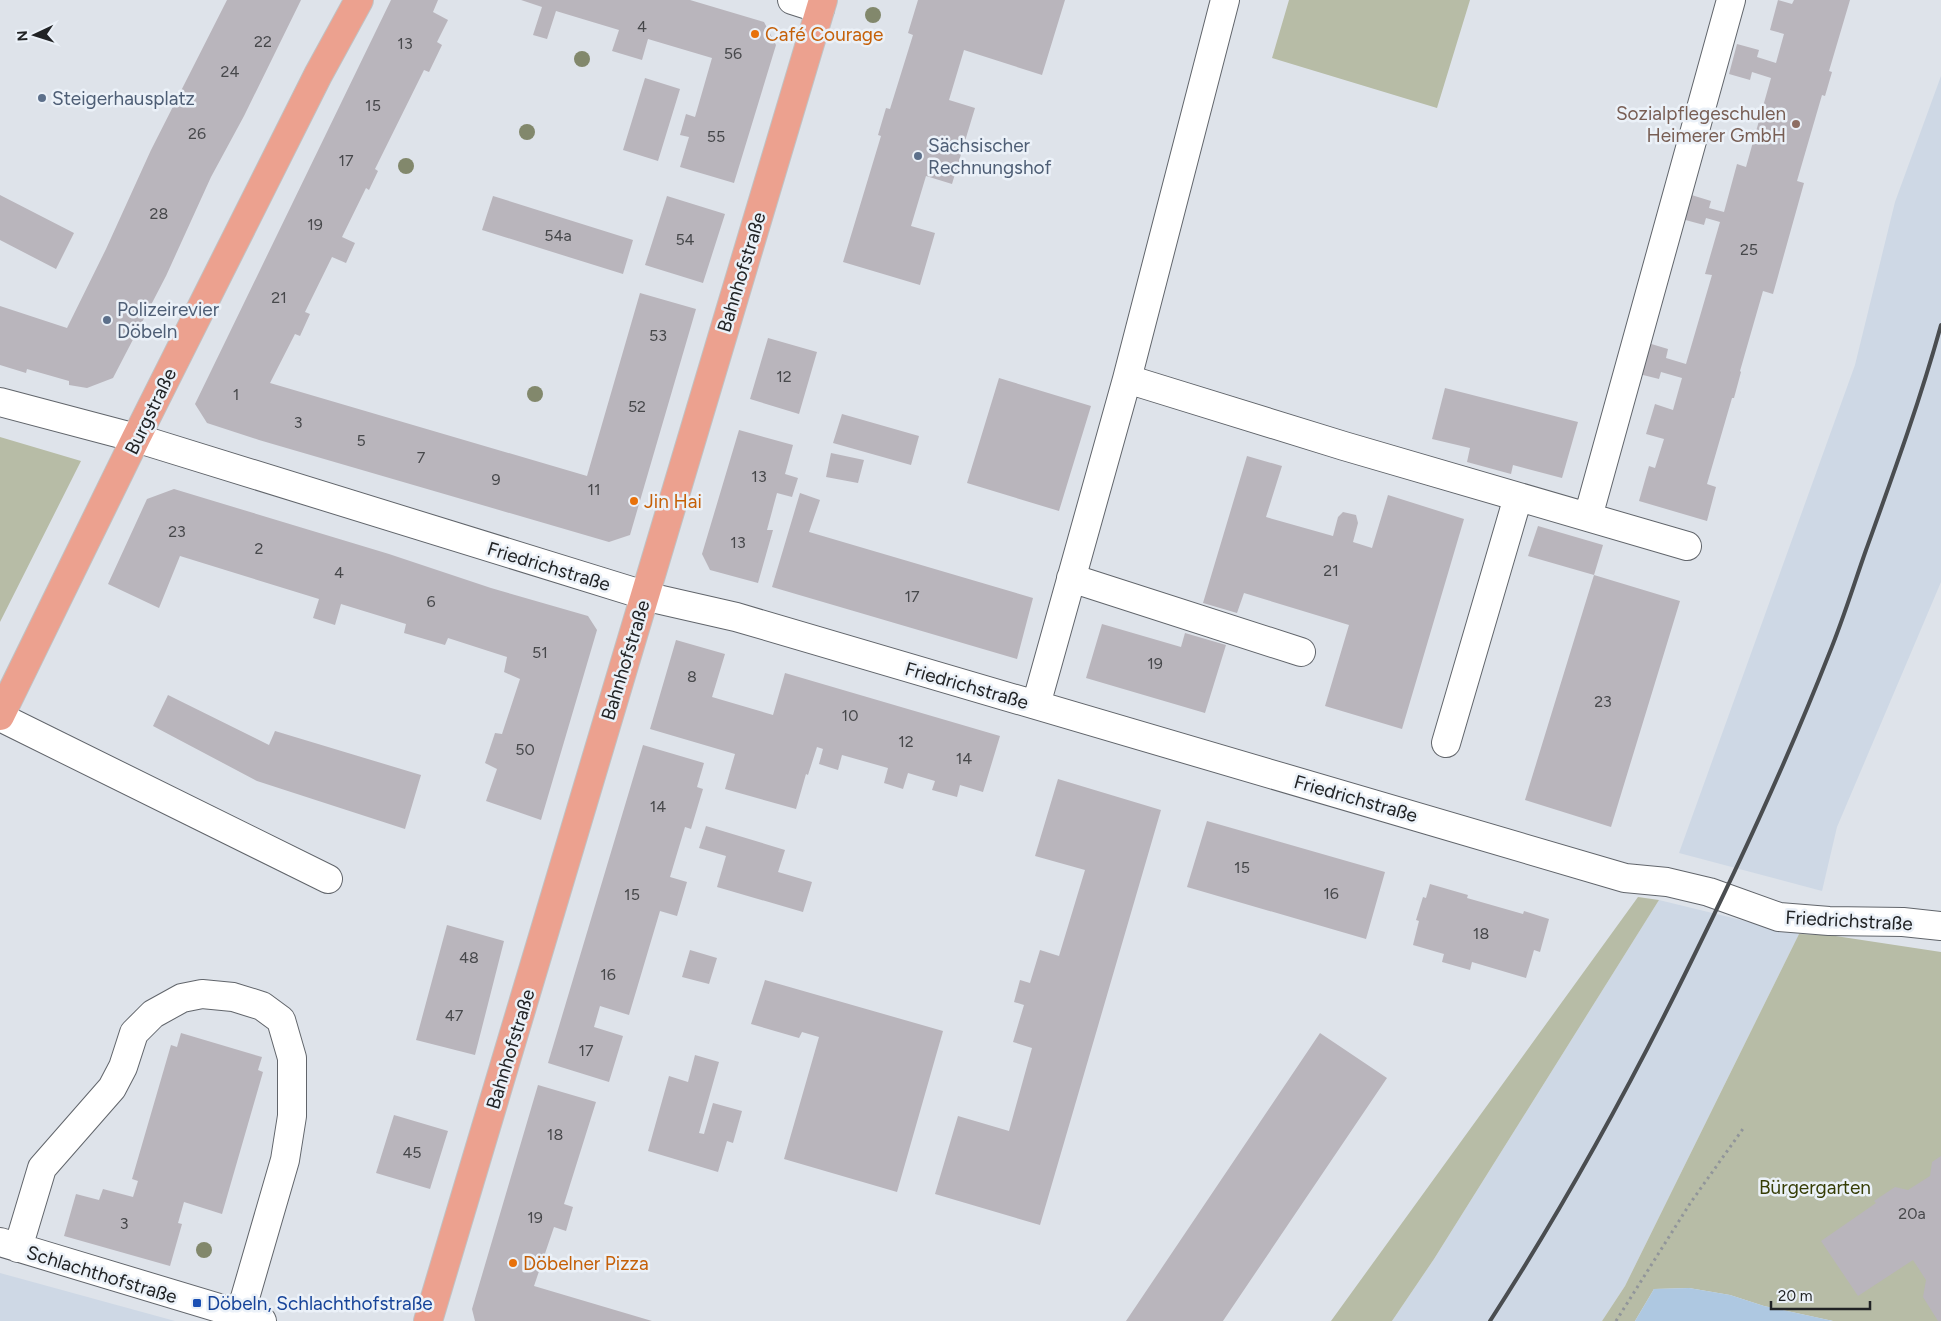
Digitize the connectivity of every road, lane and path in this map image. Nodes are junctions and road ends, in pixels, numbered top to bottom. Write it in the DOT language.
graph roads {
  1 [pos="358,0"];
  2 [pos="792,0"];
  3 [pos="1225,0"];
  4 [pos="1731,0"];
  5 [pos="821,4"];
  6 [pos="1127,379"];
  7 [pos="0,402"];
  8 [pos="136,438"];
  9 [pos="1518,497"];
  10 [pos="1588,517"];
  11 [pos="1687,546"];
  12 [pos="1071,578"];
  13 [pos="644,595"];
  14 [pos="1301,652"];
  15 [pos="1036,705"];
  16 [pos="0,717"];
  17 [pos="1446,743"];
  18 [pos="328,878"];
  19 [pos="1941,926"];
  20 [pos="1745,1126"];
  21 [pos="9,1245"];
  22 [pos="251,1318"];
  23 [pos="428,1321"];
  24 [pos="1616,1321"];
  1 -- 8 [label="main road, Burgstraße"];
  2 -- 5 [label="street"];
  3 -- 6 [label="street"];
  4 -- 10 [label="street"];
  5 -- 13 [label="main road, Bahnhofstraße"];
  6 -- 9 [label="street"];
  6 -- 12 [label="street"];
  7 -- 8 [label="street, Friedrichstraße"];
  8 -- 13 [label="street, Friedrichstraße"];
  8 -- 16 [label="main road, Burgstraße"];
  9 -- 10 [label="street"];
  9 -- 17 [label="street"];
  10 -- 11 [label="street"];
  12 -- 14 [label="street"];
  12 -- 15 [label="street"];
  13 -- 15 [label="street, Friedrichstraße"];
  13 -- 23 [label="main road, Bahnhofstraße"];
  15 -- 19 [label="street, Friedrichstraße"];
  16 -- 18 [label="street"];
  20 -- 24 [label="path"];
  21 -- 22 [label="street, Schlachthofstraße"];
  21 -- 22 [label="street"];
}
